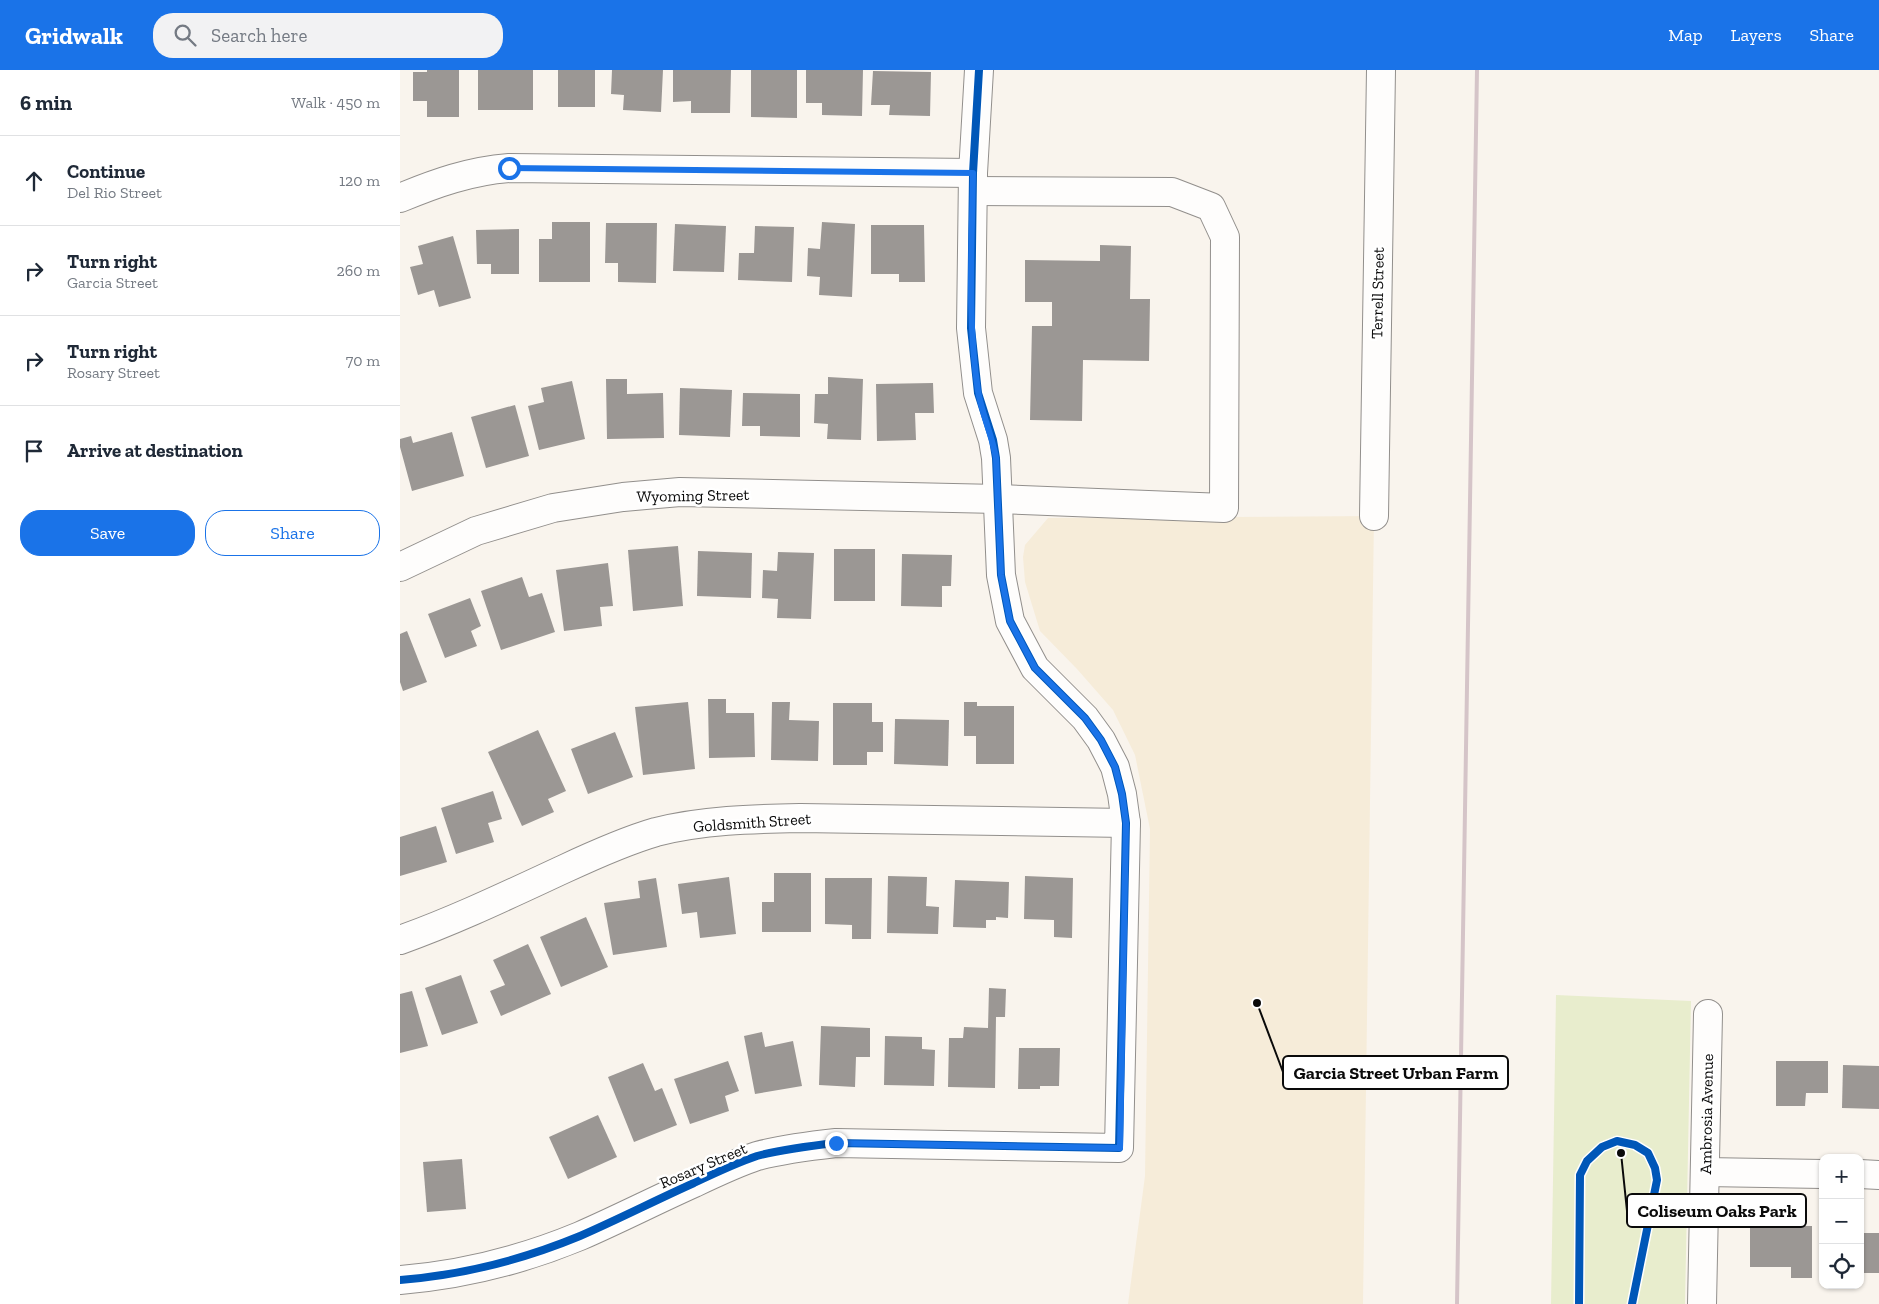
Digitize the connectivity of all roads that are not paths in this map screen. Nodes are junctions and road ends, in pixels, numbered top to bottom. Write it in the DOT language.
graph roads {
  1 [pos="979,70"];
  2 [pos="1381,70"];
  3 [pos="973,182"];
  4 [pos="400,198"];
  5 [pos="998,499"];
  6 [pos="1374,516"];
  7 [pos="400,567"];
  8 [pos="1126,823"];
  9 [pos="400,940"];
  10 [pos="1708,1014"];
  11 [pos="1705,1172"];
  12 [pos="1819,1174"];
  13 [pos="1864,1174"];
  14 [pos="1879,1175"];
  15 [pos="400,1280"];
  16 [pos="1702,1304"];
  1 -- 3 [label="street"];
  2 -- 6 [label="street, Terrell Street"];
  3 -- 4 [label="street"];
  3 -- 5 [label="street"];
  3 -- 5 [label="street, Wyoming Street"];
  5 -- 7 [label="street, Wyoming Street"];
  5 -- 8 [label="street"];
  8 -- 9 [label="street, Goldsmith Street"];
  8 -- 15 [label="street, Rosary Street"];
  10 -- 11 [label="street, Ambrosia Avenue"];
  11 -- 12 [label="street"];
  11 -- 16 [label="street, Ambrosia Avenue"];
  13 -- 14 [label="street"];
}
